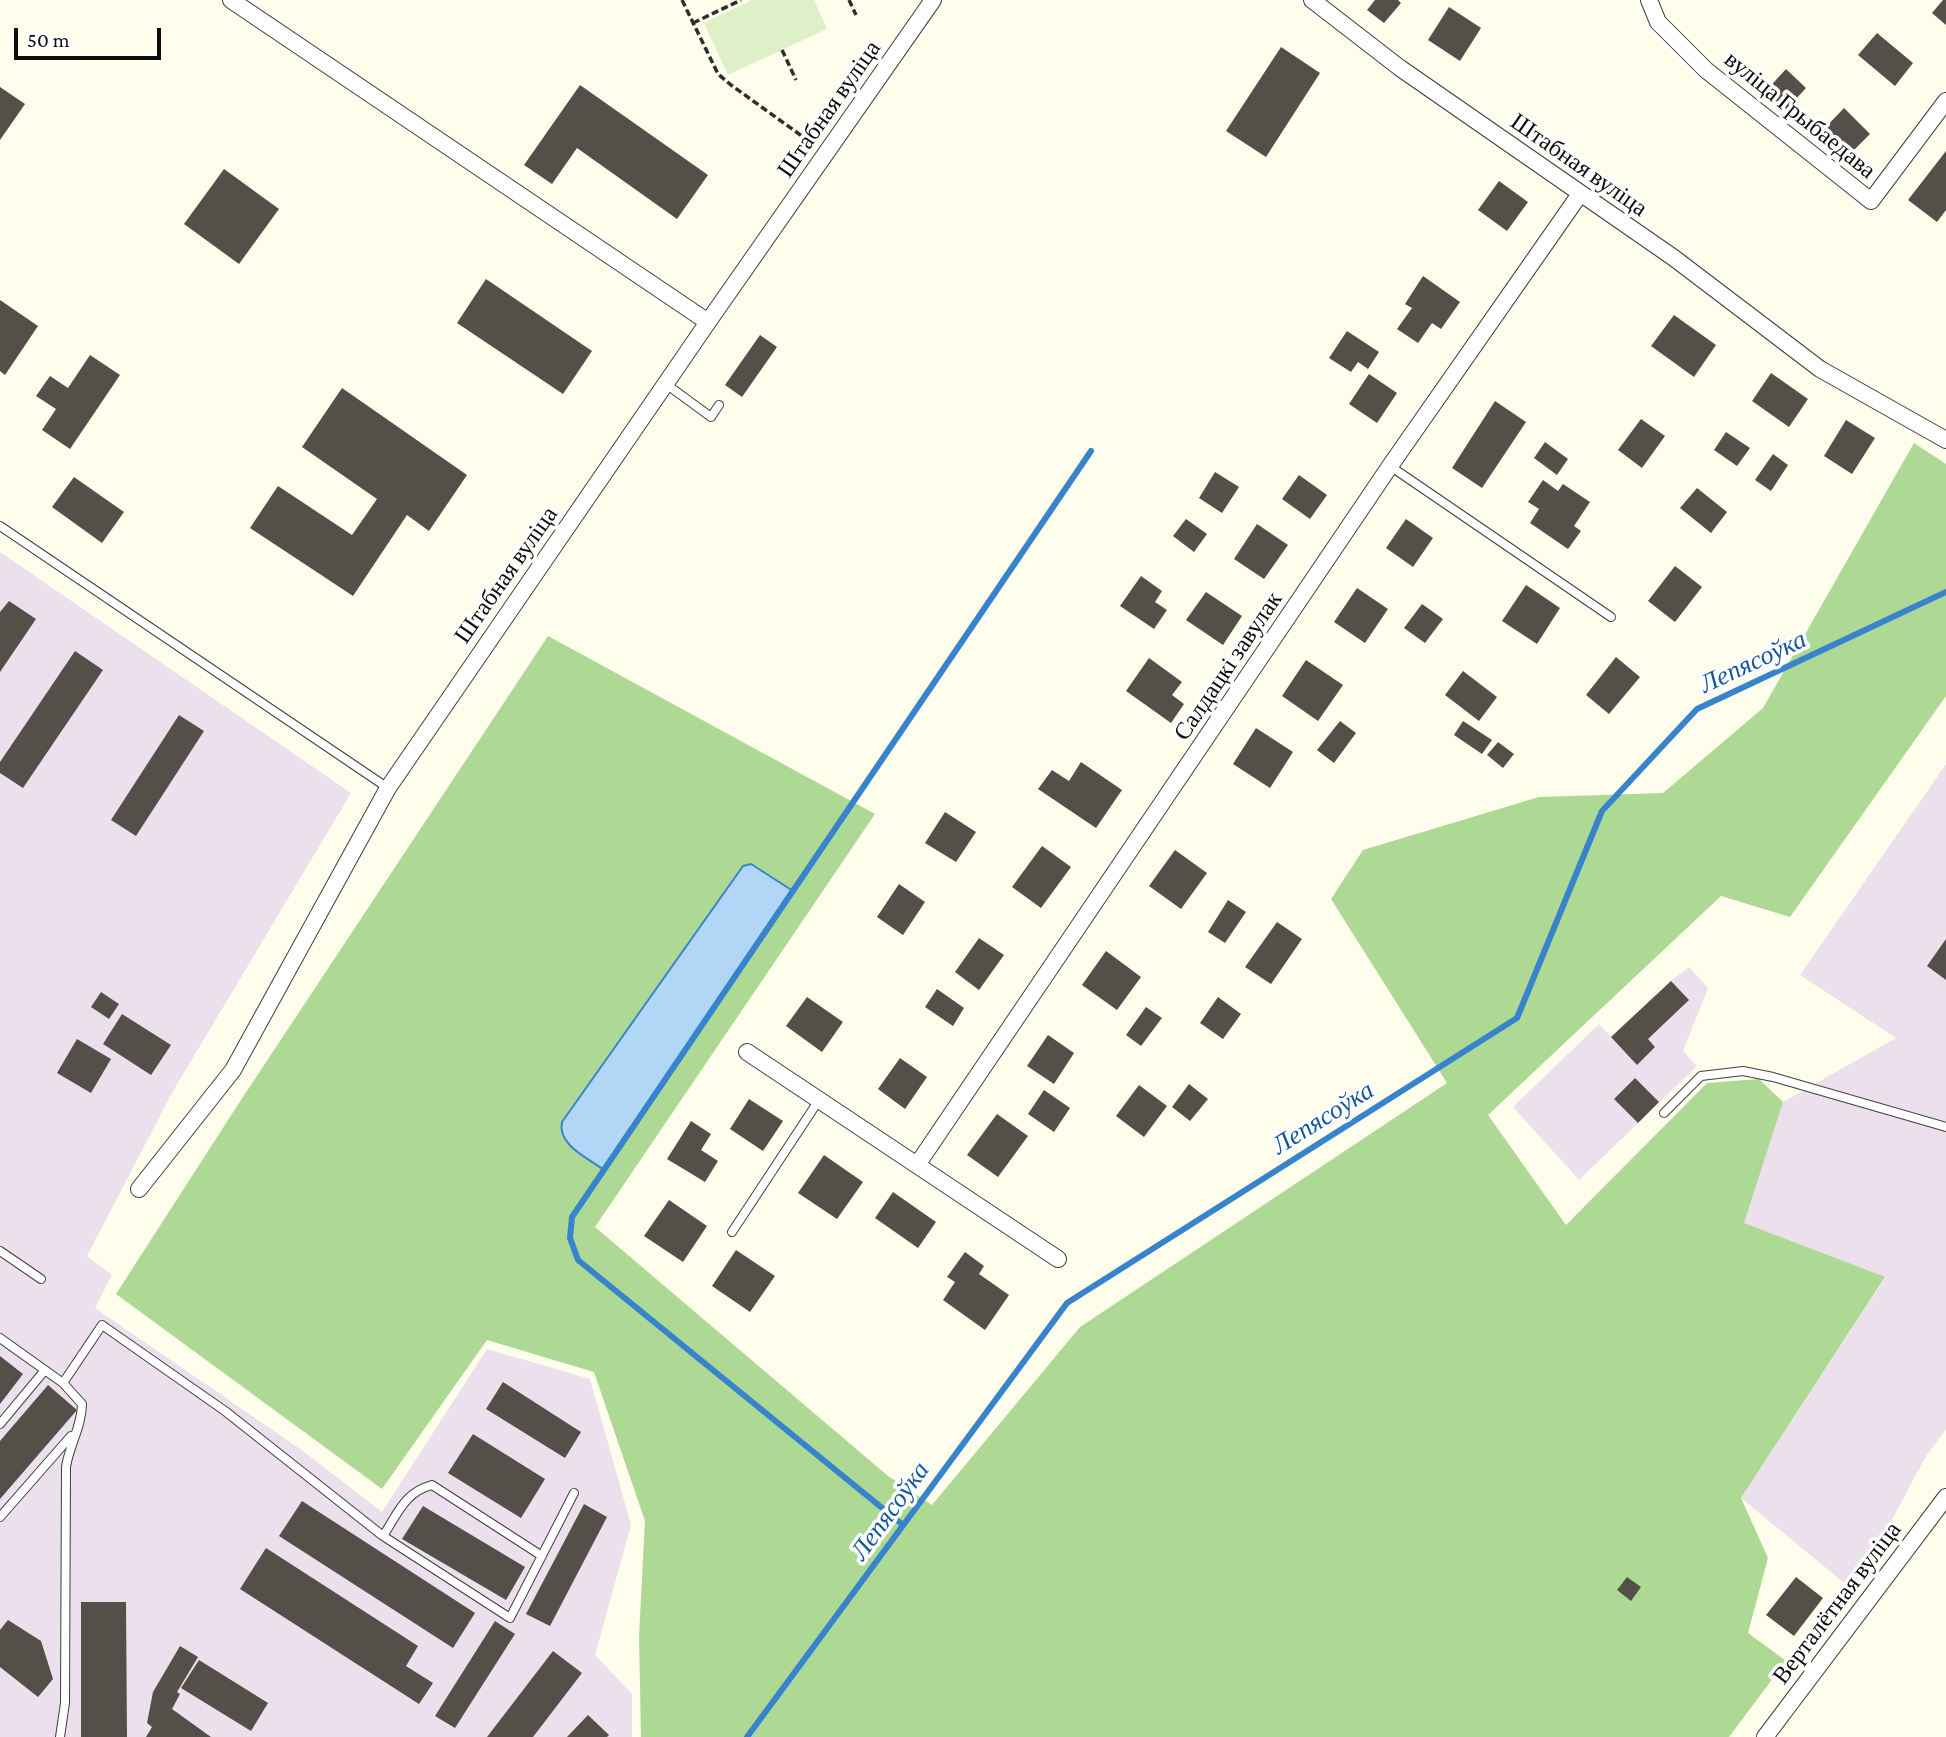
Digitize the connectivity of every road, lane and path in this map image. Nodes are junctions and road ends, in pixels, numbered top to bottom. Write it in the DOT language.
graph roads {
  1 [pos="231,0"];
  2 [pos="682,0"];
  3 [pos="741,0"];
  4 [pos="849,0"];
  5 [pos="933,0"];
  6 [pos="1312,0"];
  7 [pos="1649,0"];
  8 [pos="856,15"];
  9 [pos="693,23"];
  10 [pos="782,50"];
  11 [pos="796,80"];
  12 [pos="1946,101"];
  13 [pos="825,154"];
  14 [pos="1580,194"];
  15 [pos="708,322"];
  16 [pos="666,384"];
  17 [pos="719,405"];
  18 [pos="1946,440"];
  19 [pos="1390,466"];
  20 [pos="0,526"];
  21 [pos="1611,617"];
  22 [pos="388,788"];
  23 [pos="747,1052"];
  24 [pos="819,1100"];
  25 [pos="1664,1113"];
  26 [pos="1946,1127"];
  27 [pos="917,1165"];
  28 [pos="139,1189"];
  29 [pos="732,1232"];
  30 [pos="0,1251"];
  31 [pos="1058,1259"];
  32 [pos="41,1279"];
  33 [pos="0,1339"];
  34 [pos="45,1370"];
  35 [pos="63,1383"];
  36 [pos="0,1424"];
  37 [pos="76,1432"];
  38 [pos="574,1493"];
  39 [pos="1946,1497"];
  40 [pos="0,1517"];
  41 [pos="383,1536"];
  42 [pos="542,1556"];
  43 [pos="60,1737"];
  44 [pos="1765,1737"];
  1 -- 15 [label="street"];
  2 -- 9 [label="path"];
  3 -- 9 [label="path"];
  4 -- 8 [label="path"];
  5 -- 13 [label="street, Штабная вуліца"];
  6 -- 14 [label="street, Штабная вуліца"];
  7 -- 12 [label="street, вуліца Грыбаедава"];
  9 -- 13 [label="path"];
  10 -- 11 [label="path"];
  13 -- 15 [label="street, Штабная вуліца"];
  14 -- 18 [label="street, Штабная вуліца"];
  14 -- 19 [label="street, Салдацкі завулак"];
  15 -- 16 [label="street, Штабная вуліца"];
  16 -- 17 [label="lane"];
  16 -- 22 [label="street, Штабная вуліца"];
  19 -- 21 [label="lane"];
  19 -- 27 [label="street, Салдацкі завулак"];
  20 -- 22 [label="lane"];
  22 -- 28 [label="street, Штабная вуліца"];
  23 -- 24 [label="street"];
  24 -- 27 [label="street"];
  24 -- 29 [label="lane"];
  25 -- 26 [label="lane"];
  27 -- 31 [label="street"];
  30 -- 32 [label="lane"];
  33 -- 34 [label="lane"];
  34 -- 35 [label="lane"];
  34 -- 36 [label="lane"];
  35 -- 37 [label="lane"];
  35 -- 41 [label="lane"];
  37 -- 40 [label="lane"];
  37 -- 43 [label="lane"];
  38 -- 42 [label="lane"];
  39 -- 44 [label="street, Верталётная вуліца"];
  41 -- 42 [label="lane"];
  41 -- 42 [label="lane"];
}
